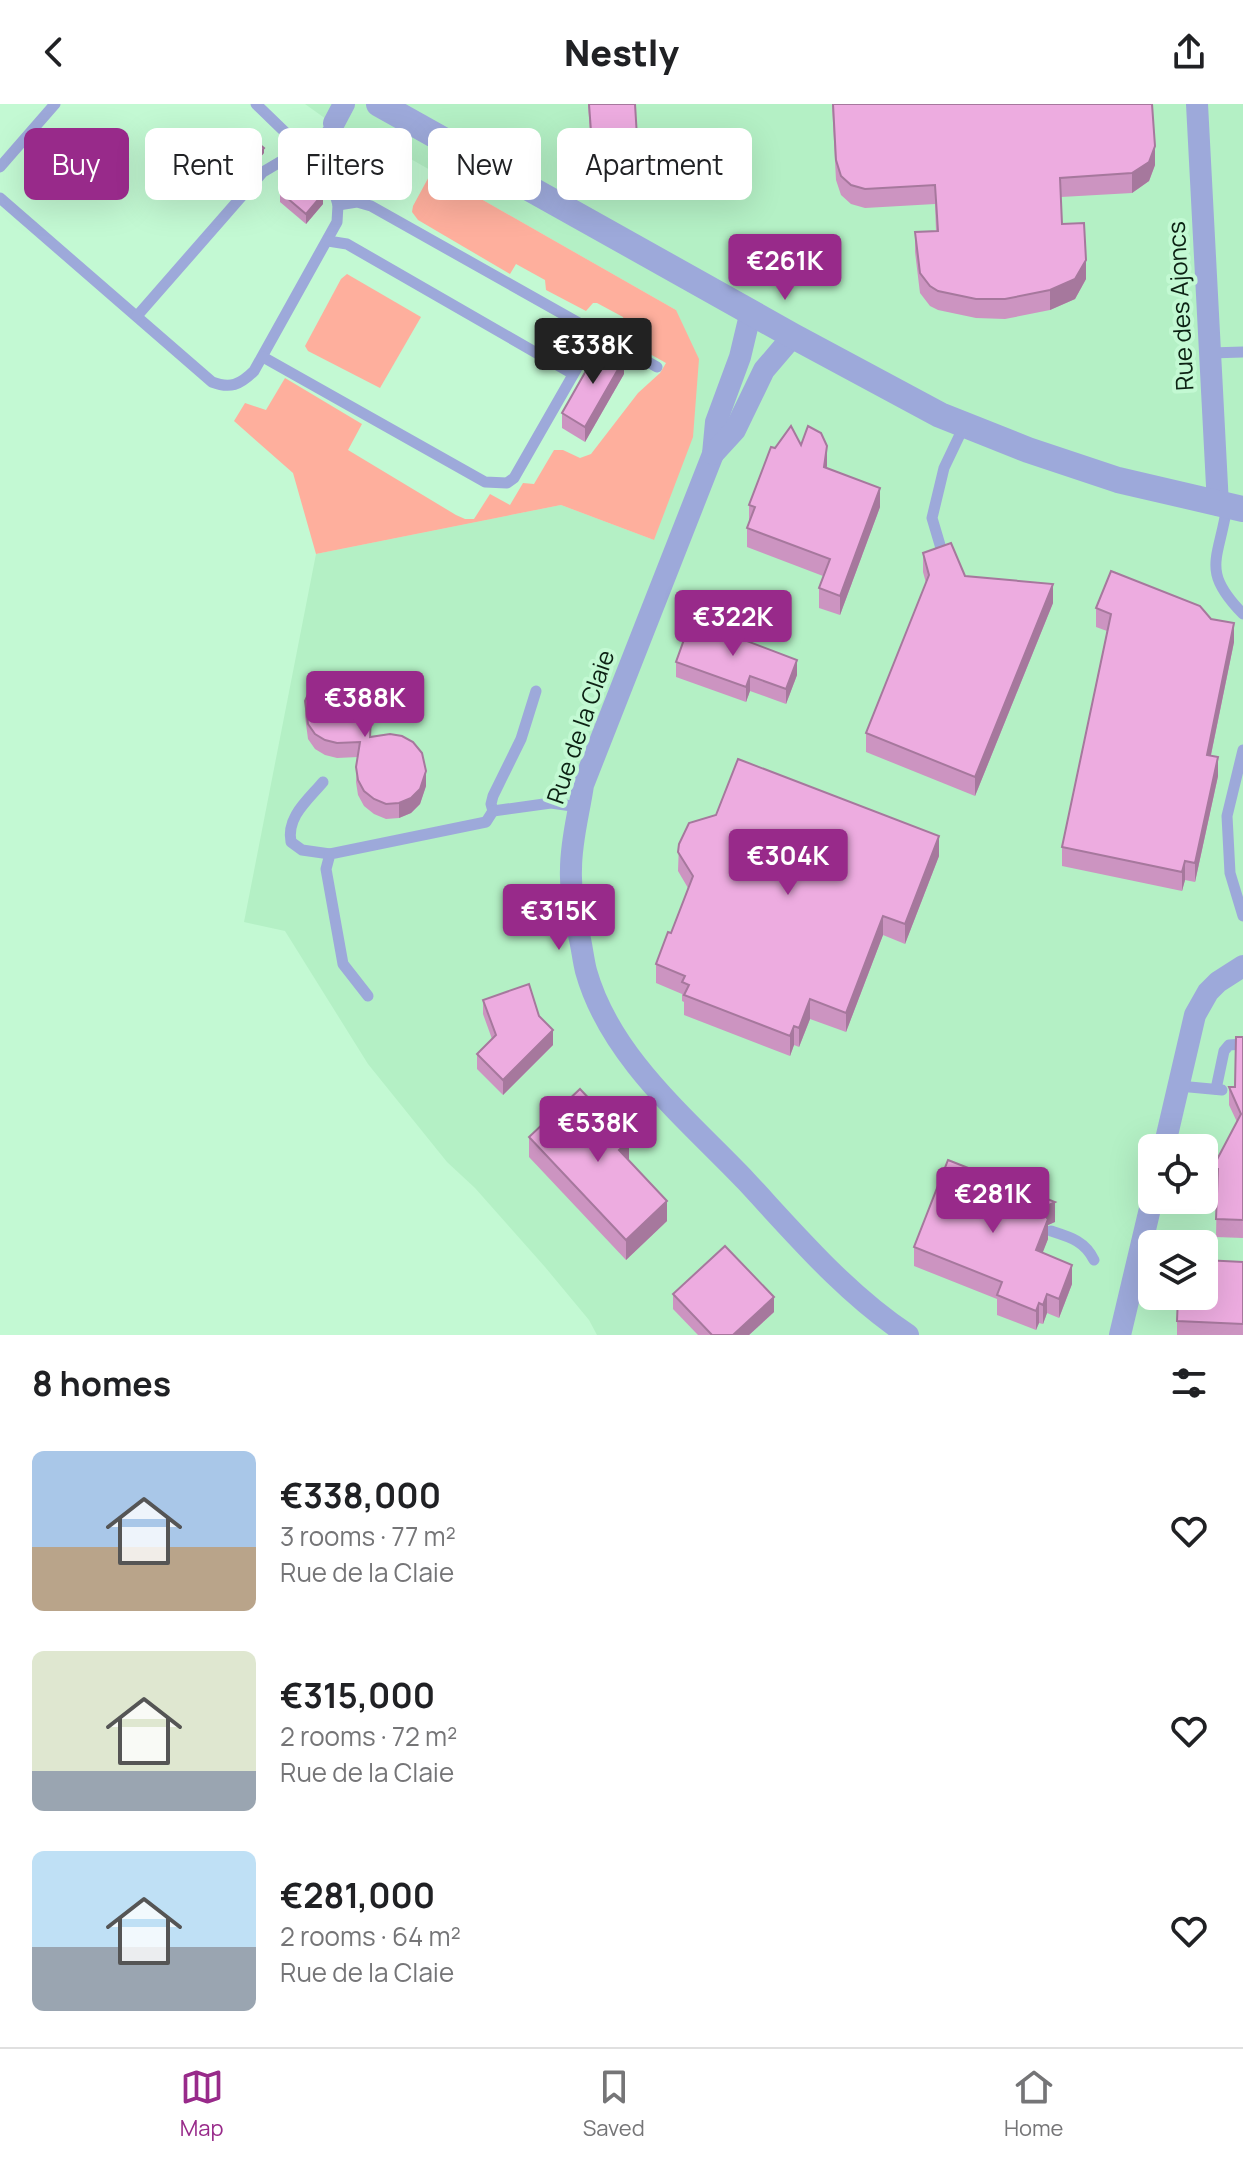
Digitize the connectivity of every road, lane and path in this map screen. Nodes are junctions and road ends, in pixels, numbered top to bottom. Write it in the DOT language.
graph roads {
  1 [pos="55,104"];
  2 [pos="256,104"];
  3 [pos="379,104"];
  4 [pos="1197,104"];
  5 [pos="279,128"];
  6 [pos="278,164"];
  7 [pos="0,167"];
  8 [pos="0,198"];
  9 [pos="337,200"];
  10 [pos="338,205"];
  11 [pos="328,241"];
  12 [pos="751,311"];
  13 [pos="137,316"];
  14 [pos="597,333"];
  15 [pos="793,336"];
  16 [pos="1243,352"];
  17 [pos="1210,353"];
  18 [pos="263,357"];
  19 [pos="657,367"];
  20 [pos="573,374"];
  21 [pos="964,425"];
  22 [pos="713,454"];
  23 [pos="1229,507"];
  24 [pos="943,555"];
  25 [pos="1243,614"];
  26 [pos="536,691"];
  27 [pos="1243,750"];
  28 [pos="323,782"];
  29 [pos="579,807"];
  30 [pos="493,811"];
  31 [pos="330,854"];
  32 [pos="1243,916"];
  33 [pos="1243,966"];
  34 [pos="368,996"];
  35 [pos="1243,1044"];
  36 [pos="1179,1086"];
  37 [pos="1167,1134"];
  38 [pos="1149,1214"];
  39 [pos="1051,1231"];
  40 [pos="1094,1260"];
  41 [pos="908,1335"];
  42 [pos="1120,1335"];
  1 -- 7 [label="lane"];
  2 -- 5 [label="lane"];
  3 -- 12 [label="street"];
  4 -- 17 [label="street, Rue des Ajoncs"];
  6 -- 13 [label="lane"];
  8 -- 13 [label="lane"];
  9 -- 10 [label="lane"];
  10 -- 11 [label="lane"];
  10 -- 14 [label="lane"];
  11 -- 18 [label="lane"];
  11 -- 20 [label="lane"];
  12 -- 15 [label="street"];
  12 -- 22 [label="street, Rue de la Claie"];
  13 -- 18 [label="lane"];
  14 -- 19 [label="lane"];
  14 -- 20 [label="lane"];
  15 -- 21 [label="street"];
  15 -- 22 [label="street, Rue de la Claie"];
  16 -- 17 [label="lane"];
  17 -- 23 [label="street, Rue des Ajoncs"];
  18 -- 20 [label="lane"];
  21 -- 23 [label="street"];
  21 -- 24 [label="lane"];
  22 -- 29 [label="street, Rue de la Claie"];
  23 -- 25 [label="lane"];
  26 -- 30 [label="lane"];
  27 -- 32 [label="lane"];
  28 -- 31 [label="lane"];
  29 -- 30 [label="lane"];
  29 -- 41 [label="street, Rue de la Claie"];
  30 -- 31 [label="lane"];
  31 -- 34 [label="lane"];
  33 -- 36 [label="street"];
  35 -- 36 [label="lane"];
  36 -- 37 [label="street"];
  38 -- 42 [label="street"];
  39 -- 40 [label="lane"];
}
